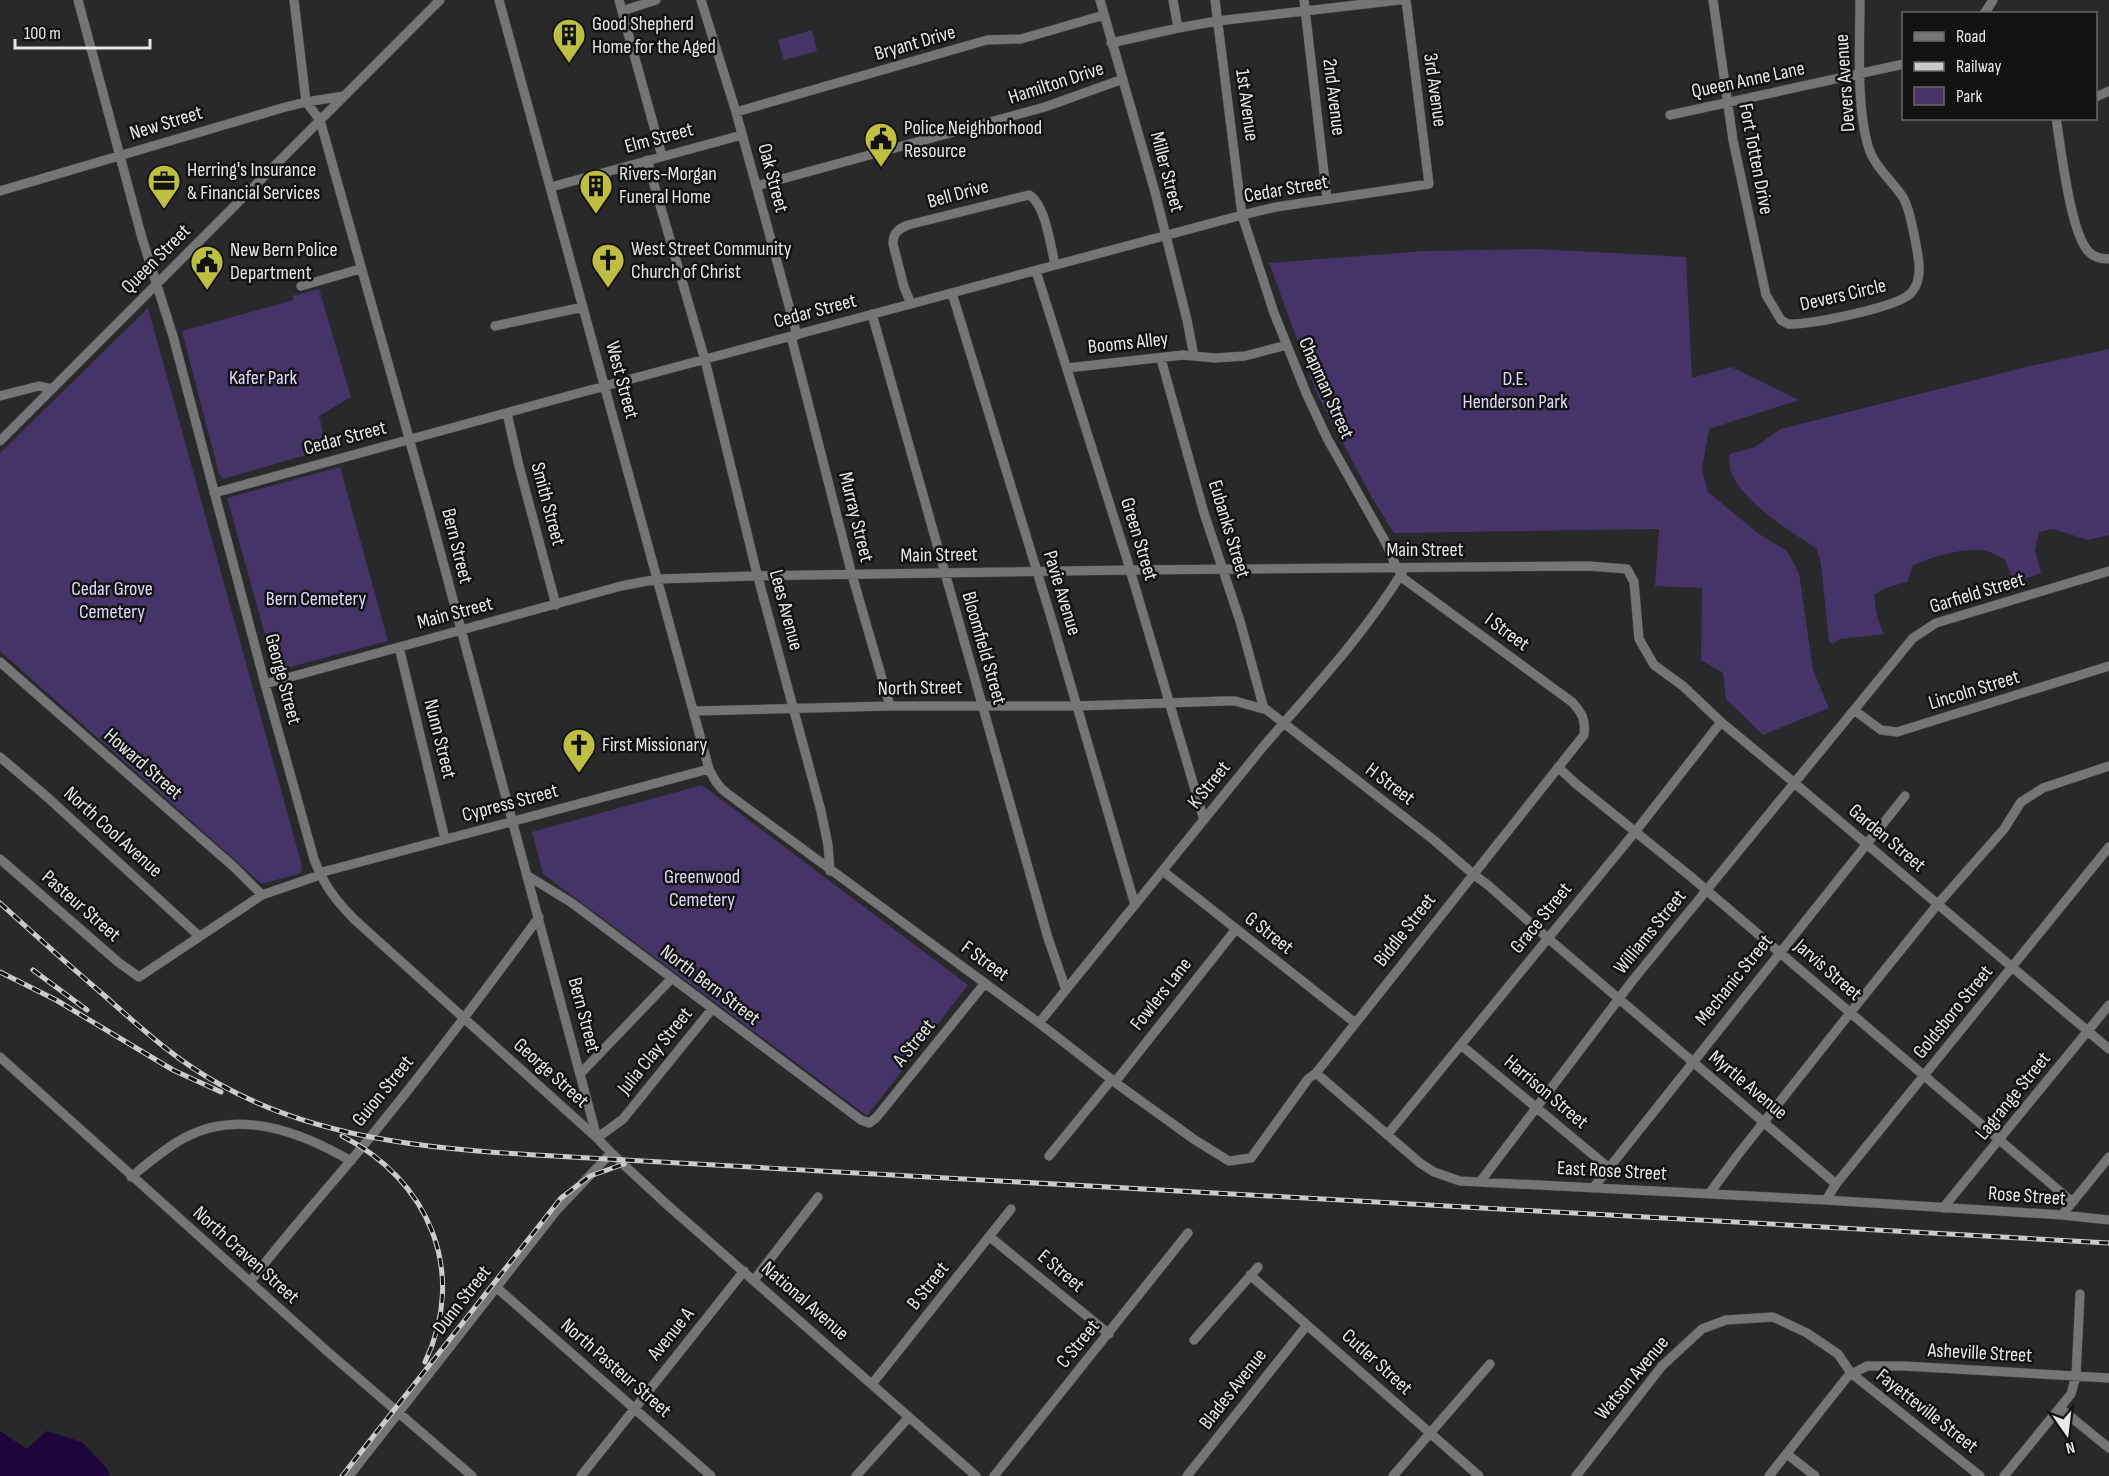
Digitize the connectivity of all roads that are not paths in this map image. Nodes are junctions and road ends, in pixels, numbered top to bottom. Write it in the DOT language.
graph roads {
  1 [pos="78,0"];
  2 [pos="294,0"];
  3 [pos="440,0"];
  4 [pos="499,0"];
  5 [pos="619,0"];
  6 [pos="656,0"];
  7 [pos="701,0"];
  8 [pos="1100,0"];
  9 [pos="1173,0"];
  10 [pos="1215,0"];
  11 [pos="1304,0"];
  12 [pos="1400,0"];
  13 [pos="1406,0"];
  14 [pos="1713,0"];
  15 [pos="1860,0"];
  16 [pos="622,11"];
  17 [pos="1305,11"];
  18 [pos="1104,15"];
  19 [pos="1217,21"];
  20 [pos="1178,28"];
  21 [pos="1111,43"];
  22 [pos="1902,64"];
  23 [pos="1861,74"];
  24 [pos="1123,79"];
  25 [pos="344,96"];
  26 [pos="306,102"];
  27 [pos="1726,102"];
  28 [pos="736,112"];
  29 [pos="1670,115"];
  30 [pos="320,120"];
  31 [pos="2056,120"];
  32 [pos="742,135"];
  33 [pos="120,156"];
  34 [pos="662,156"];
  35 [pos="647,160"];
  36 [pos="1429,184"];
  37 [pos="756,186"];
  38 [pos="551,187"];
  39 [pos="0,191"];
  40 [pos="1327,199"];
  41 [pos="1242,215"];
  42 [pos="1166,235"];
  43 [pos="2109,259"];
  44 [pos="1055,265"];
  45 [pos="360,269"];
  46 [pos="1036,271"];
  47 [pos="158,283"];
  48 [pos="301,286"];
  49 [pos="952,293"];
  50 [pos="1912,293"];
  51 [pos="911,304"];
  52 [pos="583,307"];
  53 [pos="872,314"];
  54 [pos="1781,320"];
  55 [pos="495,326"];
  56 [pos="794,335"];
  57 [pos="1287,345"];
  58 [pos="1194,356"];
  59 [pos="1161,359"];
  60 [pos="705,360"];
  61 [pos="1067,368"];
  62 [pos="605,387"];
  63 [pos="52,389"];
  64 [pos="0,396"];
  65 [pos="507,413"];
  66 [pos="409,439"];
  67 [pos="0,441"];
  68 [pos="214,494"];
  69 [pos="1130,570"];
  70 [pos="1223,570"];
  71 [pos="1036,571"];
  72 [pos="1400,571"];
  73 [pos="2109,571"];
  74 [pos="945,573"];
  75 [pos="852,575"];
  76 [pos="758,576"];
  77 [pos="658,579"];
  78 [pos="556,605"];
  79 [pos="460,631"];
  80 [pos="399,647"];
  81 [pos="1645,652"];
  82 [pos="0,662"];
  83 [pos="2109,666"];
  84 [pos="265,684"];
  85 [pos="1170,704"];
  86 [pos="982,705"];
  87 [pos="890,706"];
  88 [pos="1077,706"];
  89 [pos="794,709"];
  90 [pos="1264,709"];
  91 [pos="1854,710"];
  92 [pos="694,711"];
  93 [pos="1720,722"];
  94 [pos="1283,724"];
  95 [pos="1586,724"];
  96 [pos="0,757"];
  97 [pos="1558,766"];
  98 [pos="2109,766"];
  99 [pos="709,769"];
  100 [pos="1793,782"];
  101 [pos="1905,796"];
  102 [pos="1204,819"];
  103 [pos="512,821"];
  104 [pos="1635,832"];
  105 [pos="445,839"];
  106 [pos="1866,844"];
  107 [pos="2109,847"];
  108 [pos="0,859"];
  109 [pos="830,871"];
  110 [pos="1163,871"];
  111 [pos="320,874"];
  112 [pos="1473,874"];
  113 [pos="528,876"];
  114 [pos="1706,891"];
  115 [pos="262,895"];
  116 [pos="1135,905"];
  117 [pos="1937,905"];
  118 [pos="539,917"];
  119 [pos="1236,929"];
  120 [pos="199,936"];
  121 [pos="1548,939"];
  122 [pos="1780,952"];
  123 [pos="2012,967"];
  124 [pos="139,978"];
  125 [pos="672,978"];
  126 [pos="985,983"];
  127 [pos="1066,990"];
  128 [pos="1618,999"];
  129 [pos="2109,1005"];
  130 [pos="712,1009"];
  131 [pos="1850,1012"];
  132 [pos="464,1019"];
  133 [pos="1354,1022"];
  134 [pos="1039,1023"];
  135 [pos="2088,1031"];
  136 [pos="1461,1045"];
  137 [pos="2109,1049"];
  138 [pos="0,1058"];
  139 [pos="1692,1061"];
  140 [pos="581,1073"];
  141 [pos="1316,1073"];
  142 [pos="1924,1076"];
  143 [pos="1113,1081"];
  144 [pos="1536,1107"];
  145 [pos="1764,1122"];
  146 [pos="869,1123"];
  147 [pos="1387,1135"];
  148 [pos="597,1138"];
  149 [pos="2000,1139"];
  150 [pos="611,1153"];
  151 [pos="1049,1156"];
  152 [pos="2109,1157"];
  153 [pos="1251,1158"];
  154 [pos="351,1161"];
  155 [pos="1609,1168"];
  156 [pos="131,1177"];
  157 [pos="1480,1182"];
  158 [pos="1836,1184"];
  159 [pos="1593,1188"];
  160 [pos="1709,1194"];
  161 [pos="818,1197"];
  162 [pos="1826,1200"];
  163 [pos="2074,1201"];
  164 [pos="1943,1208"];
  165 [pos="1011,1209"];
  166 [pos="2062,1215"];
  167 [pos="2109,1220"];
  168 [pos="1188,1233"];
  169 [pos="990,1237"];
  170 [pos="1258,1267"];
  171 [pos="744,1271"];
  172 [pos="1250,1275"];
  173 [pos="754,1280"];
  174 [pos="250,1282"];
  175 [pos="496,1287"];
  176 [pos="2080,1294"];
  177 [pos="1307,1325"];
  178 [pos="1109,1334"];
  179 [pos="1194,1340"];
  180 [pos="1490,1364"];
  181 [pos="1851,1373"];
  182 [pos="2076,1376"];
  183 [pos="2109,1378"];
  184 [pos="872,1384"];
  185 [pos="635,1408"];
  186 [pos="2061,1409"];
  187 [pos="399,1412"];
  188 [pos="909,1417"];
  189 [pos="1429,1434"];
  190 [pos="2109,1448"];
  191 [pos="1787,1454"];
  192 [pos="349,1476"];
  193 [pos="472,1476"];
  194 [pos="581,1476"];
  195 [pos="711,1476"];
  196 [pos="856,1476"];
  197 [pos="976,1476"];
  198 [pos="994,1476"];
  199 [pos="1187,1476"];
  200 [pos="1393,1476"];
  201 [pos="1479,1476"];
  202 [pos="1576,1476"];
  203 [pos="1769,1476"];
  204 [pos="1815,1476"];
  205 [pos="1980,1476"];
  206 [pos="2004,1476"];
  1 -- 33 [label="street, George Street"];
  2 -- 26 [label="street"];
  3 -- 25 [label="street, Queen Street"];
  4 -- 38 [label="street, West Street"];
  5 -- 16 [label="street"];
  6 -- 16 [label="street"];
  7 -- 28 [label="street, Oak Street"];
  8 -- 18 [label="street, Miller Street"];
  9 -- 20 [label="street"];
  10 -- 19 [label="street, 1st Avenue"];
  11 -- 17 [label="street, 2nd Avenue"];
  12 -- 17 [label="street"];
  13 -- 36 [label="street, 3rd Avenue"];
  14 -- 27 [label="street, Fort Totten Drive"];
  15 -- 23 [label="street, Devers Avenue"];
  16 -- 34 [label="street"];
  17 -- 19 [label="street"];
  17 -- 40 [label="street, 2nd Avenue"];
  18 -- 21 [label="street, Miller Street"];
  18 -- 28 [label="street, Bryant Drive"];
  19 -- 20 [label="street"];
  19 -- 41 [label="street, 1st Avenue"];
  20 -- 21 [label="street"];
  21 -- 24 [label="street, Miller Street"];
  22 -- 23 [label="street, Queen Anne Lane"];
  23 -- 27 [label="street, Queen Anne Lane"];
  23 -- 50 [label="street, Devers Avenue"];
  24 -- 37 [label="street, Hamilton Drive"];
  24 -- 42 [label="street, Miller Street"];
  25 -- 26 [label="street, New Street"];
  25 -- 30 [label="street, Queen Street"];
  26 -- 30 [label="street, Bern Street"];
  26 -- 33 [label="street, New Street"];
  27 -- 29 [label="street, Queen Anne Lane"];
  27 -- 54 [label="street, Fort Totten Drive"];
  28 -- 32 [label="street, Oak Street"];
  30 -- 45 [label="street, Bern Street"];
  30 -- 47 [label="street, Queen Street"];
  31 -- 43 [label="street"];
  32 -- 34 [label="street, Elm Street"];
  32 -- 37 [label="street, Oak Street"];
  33 -- 39 [label="street, New Street"];
  33 -- 47 [label="street, George Street"];
  34 -- 35 [label="street, Elm Street"];
  35 -- 38 [label="street, Elm Street"];
  35 -- 60 [label="street, Lees Avenue"];
  36 -- 40 [label="street, Cedar Street"];
  37 -- 56 [label="street, Oak Street"];
  38 -- 52 [label="street, West Street"];
  40 -- 41 [label="street, Cedar Street"];
  41 -- 42 [label="street, Cedar Street"];
  41 -- 57 [label="street, Chapman Street"];
  42 -- 44 [label="street, Cedar Street"];
  42 -- 58 [label="street, Miller Street"];
  44 -- 46 [label="street, Cedar Street"];
  44 -- 51 [label="street, Bell Drive"];
  45 -- 48 [label="street"];
  45 -- 66 [label="street, Bern Street"];
  46 -- 49 [label="street, Cedar Street"];
  46 -- 61 [label="street, Green Street"];
  47 -- 63 [label="street, Queen Street"];
  47 -- 68 [label="street, George Street"];
  49 -- 51 [label="street, Cedar Street"];
  49 -- 71 [label="street, Pavie Avenue"];
  50 -- 54 [label="street, Devers Circle"];
  51 -- 53 [label="street, Cedar Street"];
  52 -- 55 [label="street"];
  52 -- 62 [label="street, West Street"];
  53 -- 56 [label="street, Cedar Street"];
  53 -- 74 [label="street, Bloomfield Street"];
  56 -- 60 [label="street, Cedar Street"];
  56 -- 75 [label="street, Murray Street"];
  57 -- 58 [label="street, Booms Alley"];
  57 -- 72 [label="street, Chapman Street"];
  58 -- 59 [label="street, Booms Alley"];
  59 -- 61 [label="street, Booms Alley"];
  59 -- 70 [label="street, Eubanks Street"];
  60 -- 62 [label="street, Cedar Street"];
  60 -- 76 [label="street, Lees Avenue"];
  61 -- 69 [label="street, Green Street"];
  62 -- 65 [label="street, Cedar Street"];
  62 -- 77 [label="street, West Street"];
  63 -- 64 [label="street"];
  63 -- 67 [label="street, Queen Street"];
  65 -- 66 [label="street, Cedar Street"];
  65 -- 78 [label="street, Smith Street"];
  66 -- 68 [label="street, Cedar Street"];
  66 -- 79 [label="street, Bern Street"];
  68 -- 84 [label="street, George Street"];
  69 -- 70 [label="street, Main Street"];
  69 -- 71 [label="street, Main Street"];
  69 -- 85 [label="street, Green Street"];
  70 -- 72 [label="street, Main Street"];
  70 -- 90 [label="street, Eubanks Street"];
  71 -- 74 [label="street, Main Street"];
  71 -- 88 [label="street, Pavie Avenue"];
  72 -- 81 [label="street, Main Street"];
  72 -- 94 [label="street, K Street"];
  72 -- 95 [label="street, I Street"];
  73 -- 91 [label="street, Garfield Street"];
  74 -- 75 [label="street, Main Street"];
  74 -- 86 [label="street, Bloomfield Street"];
  75 -- 76 [label="street, Main Street"];
  75 -- 87 [label="street, Murray Street"];
  76 -- 77 [label="street, Main Street"];
  76 -- 89 [label="street, Lees Avenue"];
  77 -- 78 [label="street, Main Street"];
  77 -- 92 [label="street, West Street"];
  78 -- 79 [label="street, Main Street"];
  79 -- 80 [label="street, Main Street"];
  79 -- 103 [label="street, Bern Street"];
  80 -- 84 [label="street, Main Street"];
  80 -- 105 [label="street, Nunn Street"];
  81 -- 93 [label="street, Garden Street"];
  82 -- 115 [label="street, Howard Street"];
  83 -- 91 [label="street, Lincoln Street"];
  84 -- 111 [label="street, George Street"];
  85 -- 88 [label="street, North Street"];
  85 -- 90 [label="street, North Street"];
  85 -- 102 [label="street, Green Street"];
  86 -- 87 [label="street, North Street"];
  86 -- 88 [label="street, North Street"];
  86 -- 127 [label="street, Bloomfield Street"];
  87 -- 89 [label="street, North Street"];
  88 -- 116 [label="street, Pavie Avenue"];
  89 -- 92 [label="street, North Street"];
  89 -- 109 [label="street, Lees Avenue"];
  90 -- 94 [label="street, North Street"];
  91 -- 100 [label="street, Williams Street"];
  92 -- 99 [label="street, West Street"];
  93 -- 100 [label="street, Garden Street"];
  93 -- 104 [label="street, Grace Street"];
  94 -- 102 [label="street, K Street"];
  94 -- 112 [label="street, H Street"];
  95 -- 97 [label="street, Biddle Street"];
  96 -- 120 [label="street, North Cool Avenue"];
  97 -- 104 [label="street, Jarvis Street"];
  97 -- 112 [label="street, Biddle Street"];
  98 -- 117 [label="street"];
  99 -- 103 [label="street, Cypress Street"];
  99 -- 109 [label="street, F Street"];
  100 -- 106 [label="street, Garden Street"];
  100 -- 114 [label="street, Williams Street"];
  101 -- 106 [label="street, Mechanic Street"];
  102 -- 110 [label="street, K Street"];
  103 -- 105 [label="street, Cypress Street"];
  103 -- 113 [label="street, Bern Street"];
  104 -- 114 [label="street, Jarvis Street"];
  104 -- 121 [label="street, Grace Street"];
  105 -- 111 [label="street, Cypress Street"];
  106 -- 117 [label="street, Garden Street"];
  106 -- 122 [label="street, Mechanic Street"];
  107 -- 123 [label="street, Goldsboro Street"];
  108 -- 124 [label="street, Pasteur Street"];
  109 -- 126 [label="street, F Street"];
  110 -- 116 [label="street, K Street"];
  110 -- 119 [label="street, G Street"];
  111 -- 115 [label="street, Cypress Street"];
  111 -- 132 [label="street, George Street"];
  112 -- 121 [label="street, Myrtle Avenue"];
  112 -- 133 [label="street, Biddle Street"];
  113 -- 118 [label="street, Bern Street"];
  113 -- 125 [label="street, North Bern Street"];
  114 -- 122 [label="street, Jarvis Street"];
  114 -- 128 [label="street, Williams Street"];
  115 -- 120 [label="street, Cypress Street"];
  116 -- 127 [label="street, K Street"];
  117 -- 123 [label="street, Garden Street"];
  117 -- 131 [label="street"];
  118 -- 132 [label="street, Guion Street"];
  118 -- 140 [label="street, Bern Street"];
  119 -- 133 [label="street, G Street"];
  119 -- 143 [label="street, Fowlers Lane"];
  120 -- 124 [label="street, Cypress Street"];
  121 -- 128 [label="street, Myrtle Avenue"];
  121 -- 136 [label="street, Grace Street"];
  122 -- 131 [label="street, Jarvis Street"];
  122 -- 139 [label="street, Mechanic Street"];
  123 -- 135 [label="street, Garden Street"];
  123 -- 142 [label="street, Goldsboro Street"];
  125 -- 130 [label="street, North Bern Street"];
  125 -- 140 [label="street"];
  126 -- 134 [label="street, F Street"];
  126 -- 146 [label="street, A Street"];
  127 -- 134 [label="street, K Street"];
  128 -- 139 [label="street, Myrtle Avenue"];
  128 -- 144 [label="street, Williams Street"];
  129 -- 135 [label="street, Lagrange Street"];
  130 -- 146 [label="street, North Bern Street"];
  130 -- 148 [label="street, Julia Clay Street"];
  131 -- 142 [label="street, Jarvis Street"];
  131 -- 145 [label="street"];
  132 -- 148 [label="street, George Street"];
  132 -- 154 [label="street, Guion Street"];
  133 -- 141 [label="street, Biddle Street"];
  134 -- 143 [label="street, F Street"];
  135 -- 137 [label="street, Garden Street"];
  135 -- 149 [label="street, Lagrange Street"];
  136 -- 144 [label="street, Harrison Street"];
  136 -- 147 [label="street, Grace Street"];
  138 -- 156 [label="street, North Craven Street"];
  139 -- 145 [label="street, Myrtle Avenue"];
  139 -- 155 [label="street, Mechanic Street"];
  140 -- 148 [label="street, Bern Street"];
  141 -- 147 [label="street, East Rose Street"];
  141 -- 153 [label="street, Biddle Street"];
  142 -- 149 [label="street, Jarvis Street"];
  142 -- 158 [label="street, Goldsboro Street"];
  143 -- 151 [label="street"];
  143 -- 153 [label="street, F Street"];
  144 -- 155 [label="street, Harrison Street"];
  144 -- 157 [label="street, Williams Street"];
  145 -- 158 [label="street, Myrtle Avenue"];
  145 -- 160 [label="street"];
  147 -- 157 [label="street, East Rose Street"];
  148 -- 150 [label="street, George Street"];
  149 -- 163 [label="street, Jarvis Street"];
  149 -- 164 [label="street, Lagrange Street"];
  150 -- 171 [label="street, National Avenue"];
  150 -- 175 [label="street, Dunn Street"];
  152 -- 163 [label="street"];
  154 -- 156 [label="street"];
  154 -- 174 [label="street, Guion Street"];
  155 -- 159 [label="street, Mechanic Street"];
  156 -- 174 [label="street, North Craven Street"];
  157 -- 159 [label="street, East Rose Street"];
  158 -- 162 [label="street, Goldsboro Street"];
  159 -- 160 [label="street, East Rose Street"];
  160 -- 162 [label="street, East Rose Street"];
  161 -- 173 [label="street"];
  162 -- 164 [label="street, East Rose Street"];
  163 -- 166 [label="street"];
  164 -- 166 [label="street, Rose Street"];
  165 -- 169 [label="street, B Street"];
  166 -- 167 [label="street, Rose Street"];
  168 -- 178 [label="street, C Street"];
  169 -- 178 [label="street, E Street"];
  169 -- 184 [label="street, B Street"];
  170 -- 172 [label="street"];
  171 -- 173 [label="street, National Avenue"];
  171 -- 185 [label="street, Avenue A"];
  172 -- 177 [label="street, Cutler Street"];
  172 -- 179 [label="street"];
  173 -- 184 [label="street, National Avenue"];
  174 -- 187 [label="street, North Craven Street"];
  175 -- 185 [label="street, North Pasteur Street"];
  175 -- 187 [label="street, Dunn Street"];
  176 -- 182 [label="street"];
  177 -- 189 [label="street, Cutler Street"];
  177 -- 199 [label="street, Blades Avenue"];
  178 -- 198 [label="street, C Street"];
  180 -- 189 [label="street"];
  181 -- 182 [label="street, Asheville Street"];
  181 -- 191 [label="street"];
  181 -- 202 [label="street, Watson Avenue"];
  181 -- 205 [label="street, Fayetteville Street"];
  182 -- 183 [label="street, Asheville Street"];
  182 -- 186 [label="street"];
  184 -- 188 [label="street, National Avenue"];
  185 -- 194 [label="street, Avenue A"];
  185 -- 195 [label="street, North Pasteur Street"];
  186 -- 190 [label="street"];
  186 -- 206 [label="street"];
  187 -- 192 [label="street, Dunn Street"];
  187 -- 193 [label="street, North Craven Street"];
  188 -- 196 [label="street"];
  188 -- 197 [label="street, National Avenue"];
  189 -- 200 [label="street"];
  189 -- 201 [label="street, Cutler Street"];
  191 -- 203 [label="street"];
  191 -- 204 [label="street"];
}
